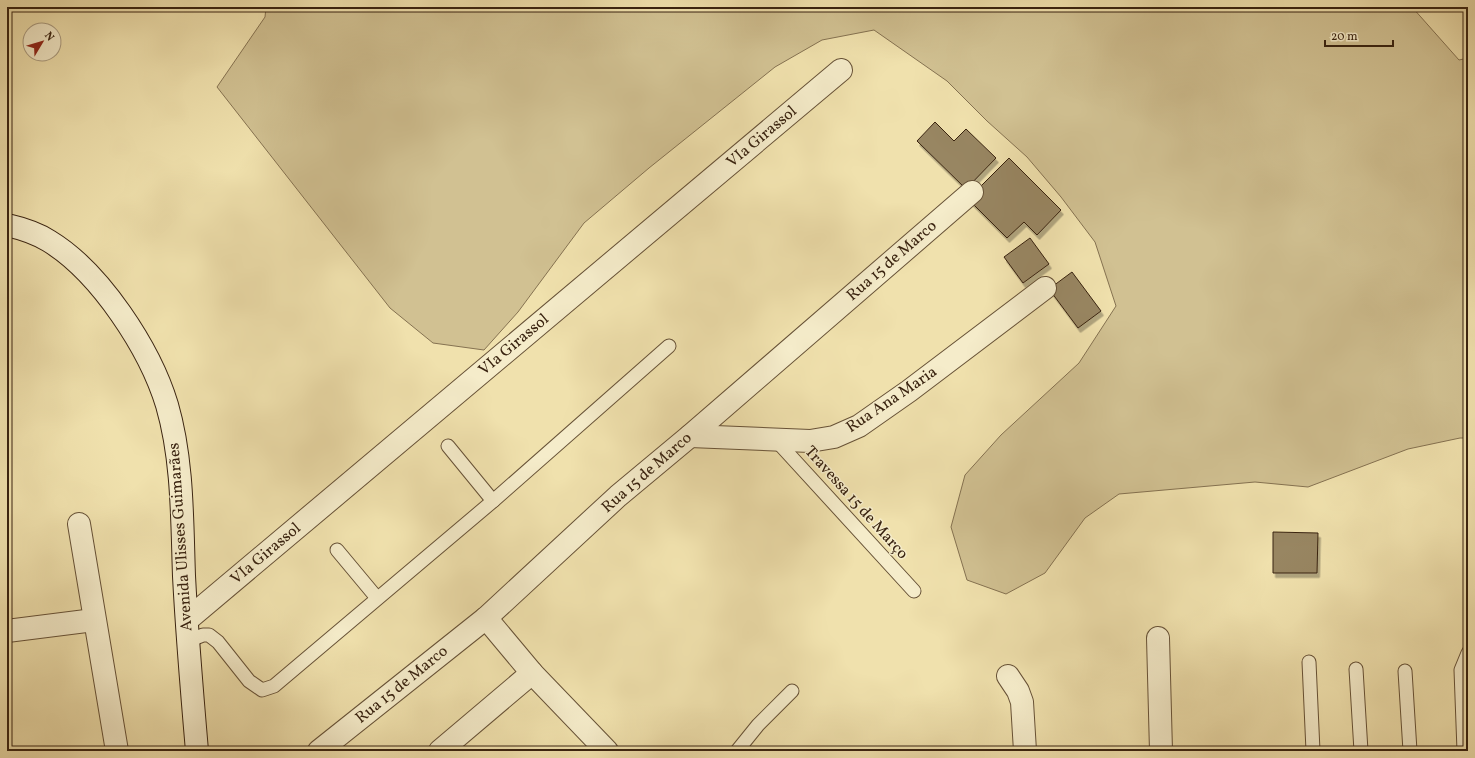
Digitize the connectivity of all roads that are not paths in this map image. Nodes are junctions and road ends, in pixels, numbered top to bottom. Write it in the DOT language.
graph roads {
  1 [pos="841,70"];
  2 [pos="972,192"];
  3 [pos="7,225"];
  4 [pos="1045,288"];
  5 [pos="669,346"];
  6 [pos="690,436"];
  7 [pos="774,438"];
  8 [pos="448,446"];
  9 [pos="494,501"];
  10 [pos="78,524"];
  11 [pos="337,550"];
  12 [pos="914,592"];
  13 [pos="377,598"];
  14 [pos="486,618"];
  15 [pos="94,620"];
  16 [pos="7,631"];
  17 [pos="188,631"];
  18 [pos="1158,638"];
  19 [pos="1468,653"];
  20 [pos="1308,662"];
  21 [pos="1356,669"];
  22 [pos="1405,672"];
  23 [pos="532,673"];
  24 [pos="1008,676"];
  25 [pos="792,691"];
  26 [pos="117,751"];
  27 [pos="197,751"];
  28 [pos="319,751"];
  29 [pos="440,751"];
  30 [pos="607,751"];
  31 [pos="737,751"];
  32 [pos="1025,751"];
  33 [pos="1161,751"];
  34 [pos="1313,751"];
  35 [pos="1361,751"];
  36 [pos="1410,751"];
  37 [pos="1464,751"];
  1 -- 17 [label="street, VIa Girassol"];
  2 -- 6 [label="street, Rua 15 de Marco"];
  3 -- 17 [label="street, Avenida Ulisses Guimarães"];
  4 -- 7 [label="street, Rua Ana Maria"];
  5 -- 9 [label="lane"];
  6 -- 7 [label="street, Rua Ana Maria"];
  6 -- 14 [label="street, Rua 15 de Marco"];
  7 -- 12 [label="lane, Travessa 15 de Março"];
  8 -- 9 [label="lane"];
  9 -- 13 [label="lane"];
  10 -- 15 [label="street"];
  11 -- 13 [label="lane"];
  13 -- 17 [label="lane"];
  14 -- 23 [label="street"];
  14 -- 28 [label="street, Rua 15 de Marco"];
  15 -- 16 [label="street"];
  15 -- 26 [label="street"];
  17 -- 27 [label="street, Avenida Ulisses Guimarães"];
  18 -- 33 [label="street"];
  19 -- 37 [label="lane"];
  20 -- 34 [label="lane"];
  21 -- 35 [label="lane"];
  22 -- 36 [label="lane"];
  23 -- 29 [label="street"];
  23 -- 30 [label="street"];
  24 -- 32 [label="street"];
  25 -- 31 [label="lane"];
}
